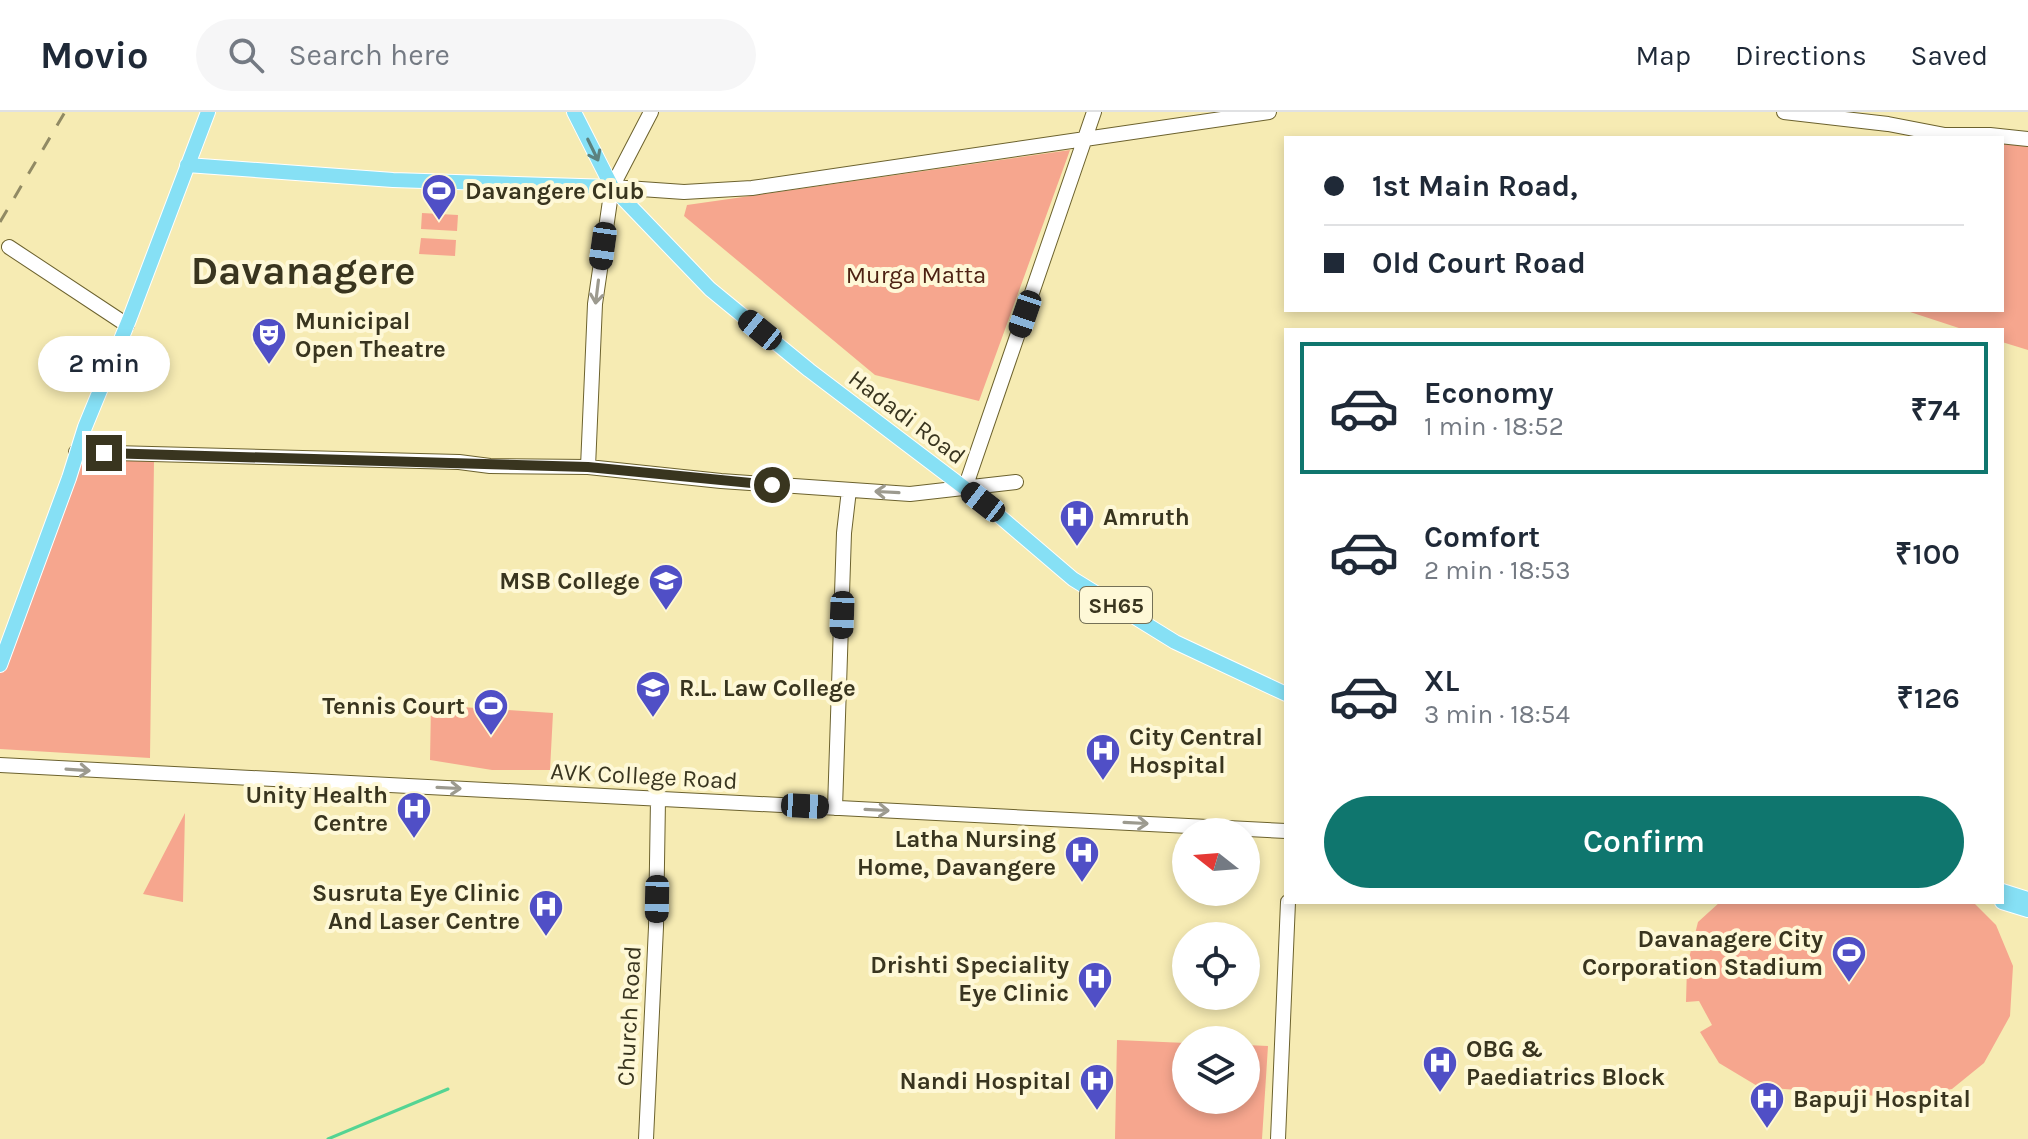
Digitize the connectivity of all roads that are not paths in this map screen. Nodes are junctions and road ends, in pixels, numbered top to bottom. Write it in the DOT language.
graph roads {
  1 [pos="208,112"];
  2 [pos="574,112"];
  3 [pos="651,112"];
  4 [pos="1094,112"];
  5 [pos="1269,112"];
  6 [pos="1784,112"];
  7 [pos="2000,136"];
  8 [pos="2004,136"];
  9 [pos="2028,139"];
  10 [pos="1084,140"];
  11 [pos="187,165"];
  12 [pos="612,187"];
  13 [pos="10,245"];
  14 [pos="128,322"];
  15 [pos="76,452"];
  16 [pos="588,467"];
  17 [pos="1016,482"];
  18 [pos="965,488"];
  19 [pos="849,490"];
  20 [pos="0,665"];
  21 [pos="1284,693"];
  22 [pos="0,765"];
  23 [pos="658,799"];
  24 [pos="835,808"];
  25 [pos="1284,831"];
  26 [pos="2004,892"];
  27 [pos="2028,899"];
  28 [pos="2004,903"];
  29 [pos="1288,904"];
  30 [pos="2028,910"];
  31 [pos="646,1139"];
  32 [pos="1278,1139"];
  1 -- 11 [label="main road"];
  2 -- 12 [label="main road, Hadadi Road, one-way"];
  3 -- 12 [label="main road"];
  4 -- 10 [label="main road"];
  5 -- 10 [label="main road"];
  6 -- 7 [label="main road"];
  8 -- 9 [label="main road"];
  10 -- 12 [label="main road"];
  10 -- 18 [label="main road"];
  11 -- 12 [label="main road"];
  11 -- 14 [label="main road"];
  12 -- 16 [label="main road, one-way"];
  12 -- 18 [label="main road, Hadadi Road"];
  13 -- 14 [label="main road"];
  14 -- 15 [label="main road"];
  15 -- 16 [label="main road"];
  15 -- 20 [label="main road"];
  16 -- 19 [label="main road"];
  17 -- 18 [label="main road"];
  18 -- 19 [label="main road, one-way"];
  18 -- 21 [label="main road, Hadadi Road / SH65"];
  19 -- 24 [label="main road"];
  22 -- 23 [label="main road, AVK College Road, one-way"];
  23 -- 24 [label="main road, AVK College Road"];
  23 -- 31 [label="main road, Church Road"];
  24 -- 25 [label="main road, AVK College Road, one-way"];
  26 -- 27 [label="main road"];
  28 -- 30 [label="main road"];
  29 -- 32 [label="main road"];
}
